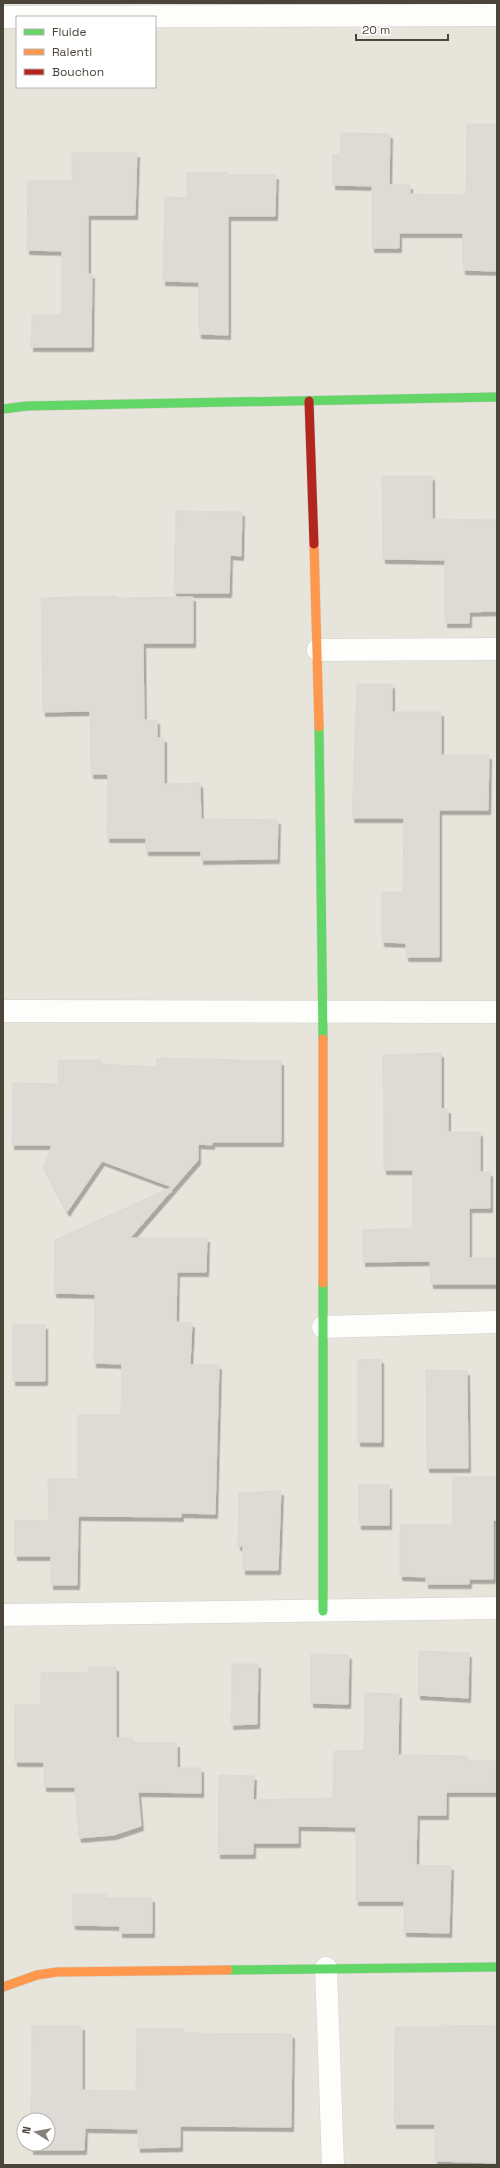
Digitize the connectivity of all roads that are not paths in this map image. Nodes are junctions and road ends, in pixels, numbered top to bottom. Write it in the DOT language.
graph roads {
  1 [pos="497,15"];
  2 [pos="156,16"];
  3 [pos="3,17"];
  4 [pos="16,17"];
  5 [pos="497,398"];
  6 [pos="309,401"];
  7 [pos="3,409"];
  8 [pos="497,649"];
  9 [pos="318,650"];
  10 [pos="3,1011"];
  11 [pos="497,1012"];
  12 [pos="323,1013"];
  13 [pos="497,1322"];
  14 [pos="323,1327"];
  15 [pos="497,1608"];
  16 [pos="323,1611"];
  17 [pos="3,1615"];
  18 [pos="497,1967"];
  19 [pos="326,1968"];
  20 [pos="3,1986"];
  21 [pos="333,2165"];
  1 -- 2 [label="street"];
  3 -- 4 [label="street"];
  5 -- 6 [label="street"];
  6 -- 7 [label="street"];
  6 -- 9 [label="street"];
  8 -- 9 [label="street"];
  9 -- 12 [label="street"];
  10 -- 12 [label="street"];
  11 -- 12 [label="street"];
  12 -- 14 [label="street"];
  13 -- 14 [label="street"];
  14 -- 16 [label="street"];
  15 -- 16 [label="street"];
  16 -- 17 [label="street"];
  18 -- 19 [label="street"];
  19 -- 20 [label="street"];
  19 -- 21 [label="street"];
}
